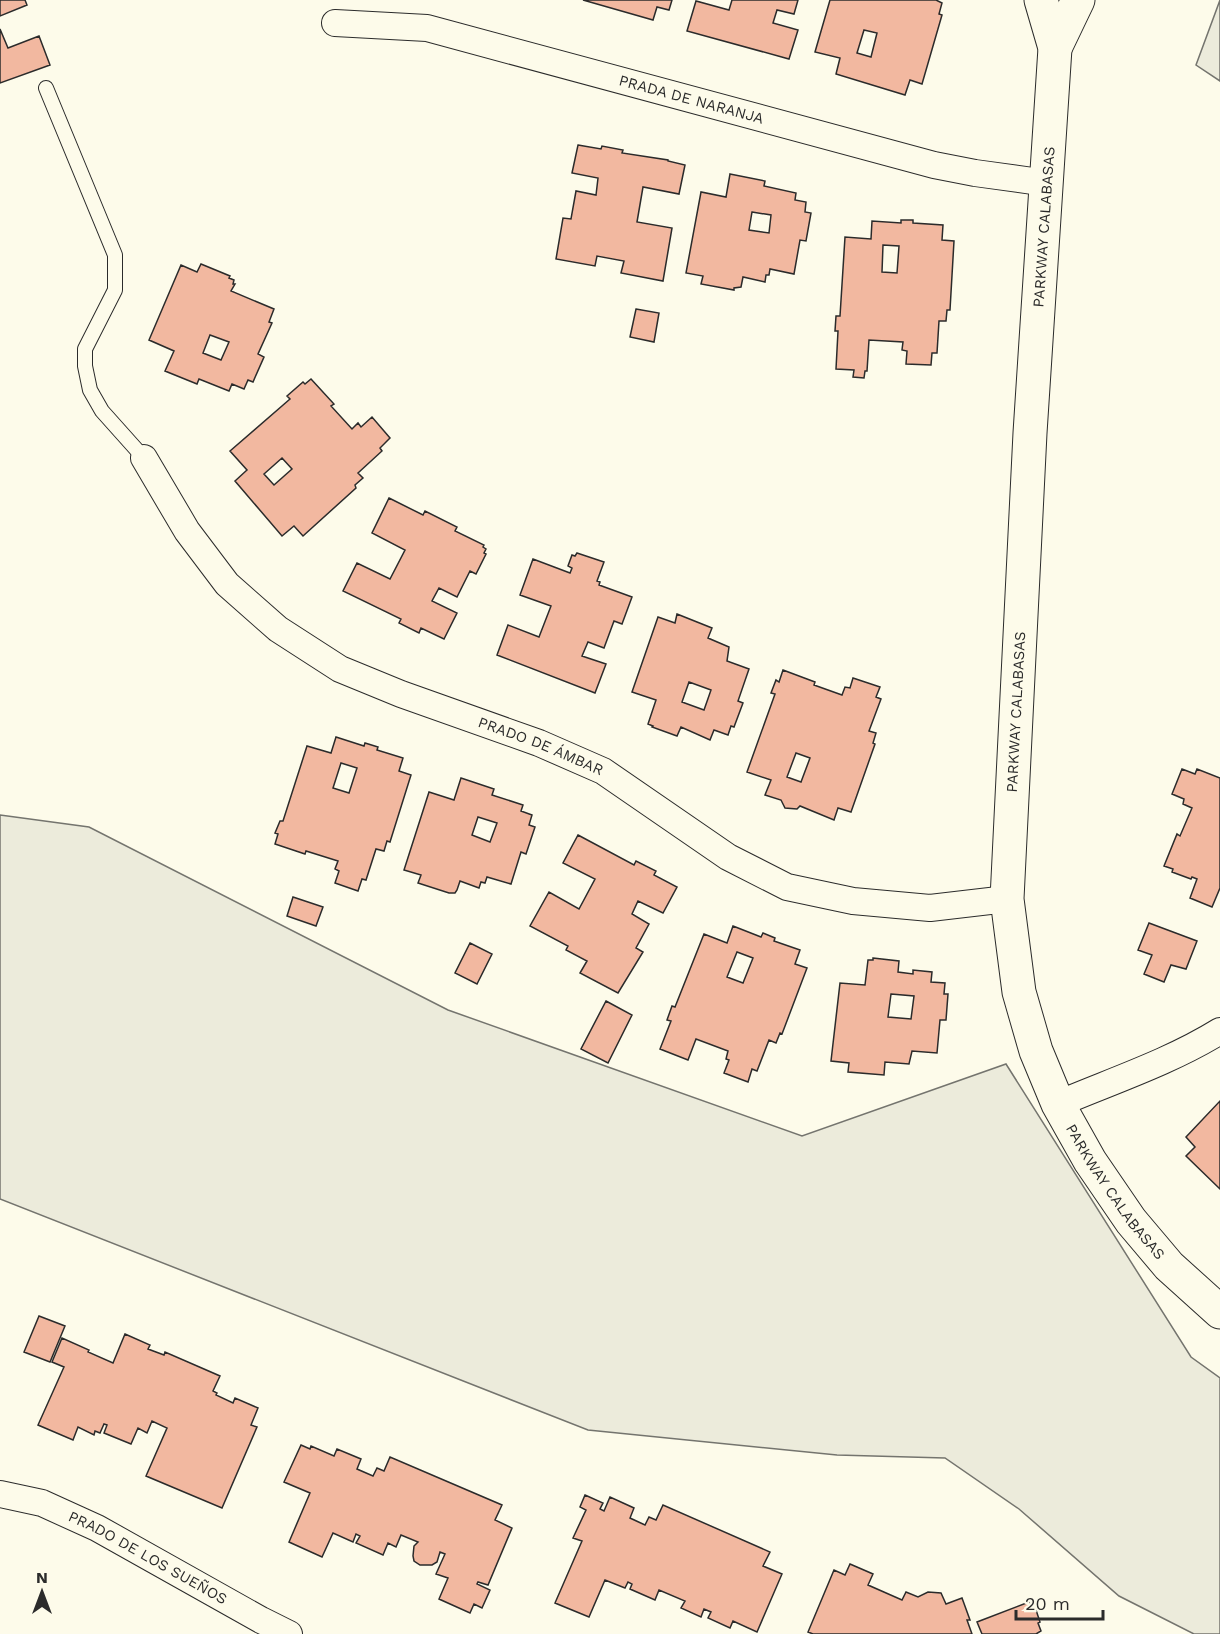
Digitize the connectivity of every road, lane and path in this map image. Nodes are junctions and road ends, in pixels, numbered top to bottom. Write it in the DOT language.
graph roads {
  1 [pos="1041,0"];
  2 [pos="1078,0"];
  3 [pos="335,23"];
  4 [pos="1055,48"];
  5 [pos="46,88"];
  6 [pos="1047,183"];
  7 [pos="144,458"];
  8 [pos="1007,899"];
  9 [pos="1220,1031"];
  10 [pos="1058,1104"];
  11 [pos="1220,1312"];
  12 [pos="0,1494"];
  13 [pos="289,1634"];
  1 -- 4 [label="street, PARKWAY CALABASAS"];
  2 -- 4 [label="street, PARKWAY CALABASAS"];
  3 -- 6 [label="street, PRADA DE NARANJA"];
  4 -- 6 [label="street, PARKWAY CALABASAS"];
  5 -- 7 [label="lane"];
  6 -- 8 [label="street, PARKWAY CALABASAS"];
  7 -- 8 [label="street, PRADO DE ÁMBAR"];
  8 -- 10 [label="street, PARKWAY CALABASAS"];
  9 -- 10 [label="street"];
  10 -- 11 [label="street, PARKWAY CALABASAS"];
  12 -- 13 [label="street, PRADO DE LOS SUEÑOS"];
}
